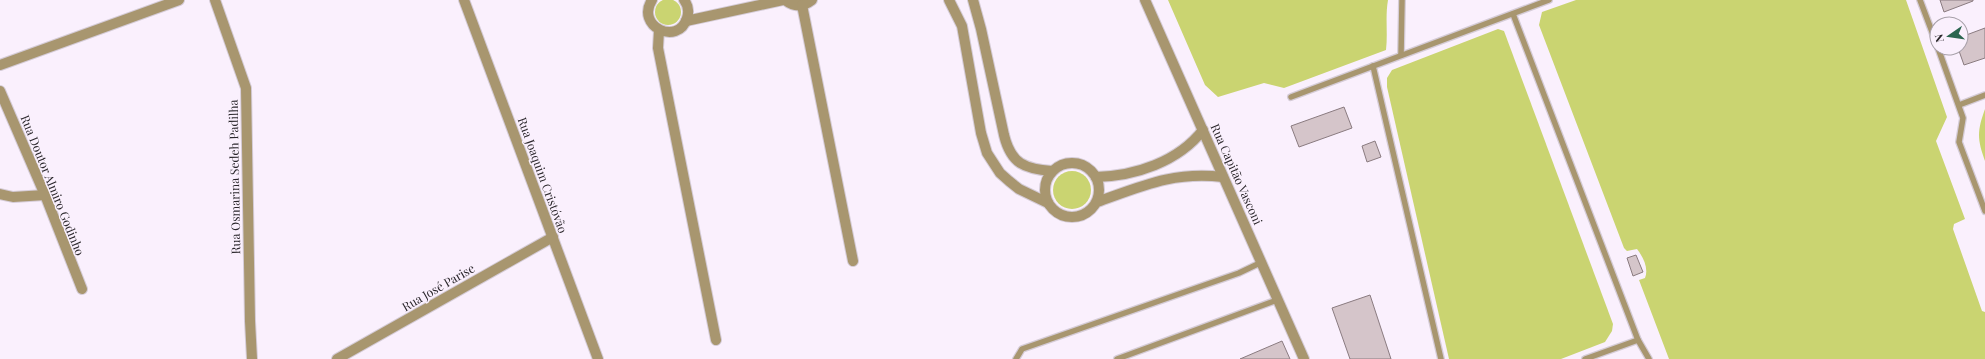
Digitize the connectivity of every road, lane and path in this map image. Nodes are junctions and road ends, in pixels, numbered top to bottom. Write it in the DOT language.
graph roads {
  1 [pos="179,0"];
  2 [pos="215,0"];
  3 [pos="464,0"];
  4 [pos="652,0"];
  5 [pos="684,0"];
  6 [pos="784,0"];
  7 [pos="812,0"];
  8 [pos="949,0"];
  9 [pos="973,0"];
  10 [pos="1145,0"];
  11 [pos="1402,0"];
  12 [pos="1549,0"];
  13 [pos="1920,0"];
  14 [pos="802,5"];
  15 [pos="1513,14"];
  16 [pos="686,21"];
  17 [pos="1929,24"];
  18 [pos="659,30"];
  19 [pos="1401,55"];
  20 [pos="1941,56"];
  21 [pos="0,65"];
  22 [pos="1373,66"];
  23 [pos="0,91"];
  24 [pos="1985,95"];
  25 [pos="1291,97"];
  26 [pos="1959,105"];
  27 [pos="1203,130"];
  28 [pos="1168,159"];
  29 [pos="1052,171"];
  30 [pos="1124,174"];
  31 [pos="1096,177"];
  32 [pos="1172,177"];
  33 [pos="1223,177"];
  34 [pos="1130,190"];
  35 [pos="0,194"];
  36 [pos="45,195"];
  37 [pos="1097,202"];
  38 [pos="1048,203"];
  39 [pos="1985,211"];
  40 [pos="553,237"];
  41 [pos="853,261"];
  42 [pos="1262,262"];
  43 [pos="82,289"];
  44 [pos="1277,300"];
  45 [pos="716,340"];
  46 [pos="1638,340"];
  47 [pos="252,359"];
  48 [pos="337,359"];
  49 [pos="598,359"];
  50 [pos="1016,359"];
  51 [pos="1117,359"];
  52 [pos="1304,359"];
  53 [pos="1441,359"];
  54 [pos="1585,359"];
  55 [pos="1649,359"];
  1 -- 21 [label="street"];
  2 -- 47 [label="street, Rua Osmarina Sedeh Padilha"];
  3 -- 40 [label="street, Rua Joaquim Cristóvão"];
  4 -- 18 [label="street"];
  5 -- 16 [label="street"];
  6 -- 14 [label="street"];
  6 -- 16 [label="street"];
  7 -- 14 [label="street"];
  8 -- 38 [label="street"];
  9 -- 29 [label="street"];
  10 -- 27 [label="street, Rua Capitão Vasconi"];
  11 -- 19 [label="lane"];
  12 -- 15 [label="lane"];
  13 -- 17 [label="lane"];
  14 -- 41 [label="street"];
  15 -- 19 [label="lane"];
  15 -- 46 [label="lane"];
  16 -- 18 [label="street"];
  18 -- 45 [label="street"];
  19 -- 22 [label="lane"];
  20 -- 26 [label="lane"];
  22 -- 25 [label="lane"];
  22 -- 53 [label="lane"];
  23 -- 36 [label="street, Rua Doutor Almiro Godinho"];
  24 -- 26 [label="lane"];
  26 -- 39 [label="lane"];
  27 -- 28 [label="street"];
  27 -- 33 [label="street, Rua Capitão Vasconi"];
  28 -- 30 [label="street"];
  28 -- 32 [label="street"];
  29 -- 31 [label="street"];
  29 -- 38 [label="street"];
  30 -- 31 [label="street"];
  30 -- 34 [label="street"];
  31 -- 37 [label="street"];
  32 -- 33 [label="street"];
  32 -- 34 [label="street"];
  33 -- 42 [label="street, Rua Capitão Vasconi"];
  34 -- 37 [label="street"];
  35 -- 36 [label="street"];
  36 -- 43 [label="street, Rua Doutor Almiro Godinho"];
  37 -- 38 [label="street"];
  40 -- 48 [label="street, Rua José Parise"];
  40 -- 49 [label="street, Rua Joaquim Cristóvão"];
  42 -- 44 [label="street, Rua Capitão Vasconi"];
  42 -- 50 [label="lane"];
  44 -- 51 [label="lane"];
  44 -- 52 [label="street, Rua Capitão Vasconi"];
  46 -- 54 [label="lane"];
  46 -- 55 [label="lane"];
}
